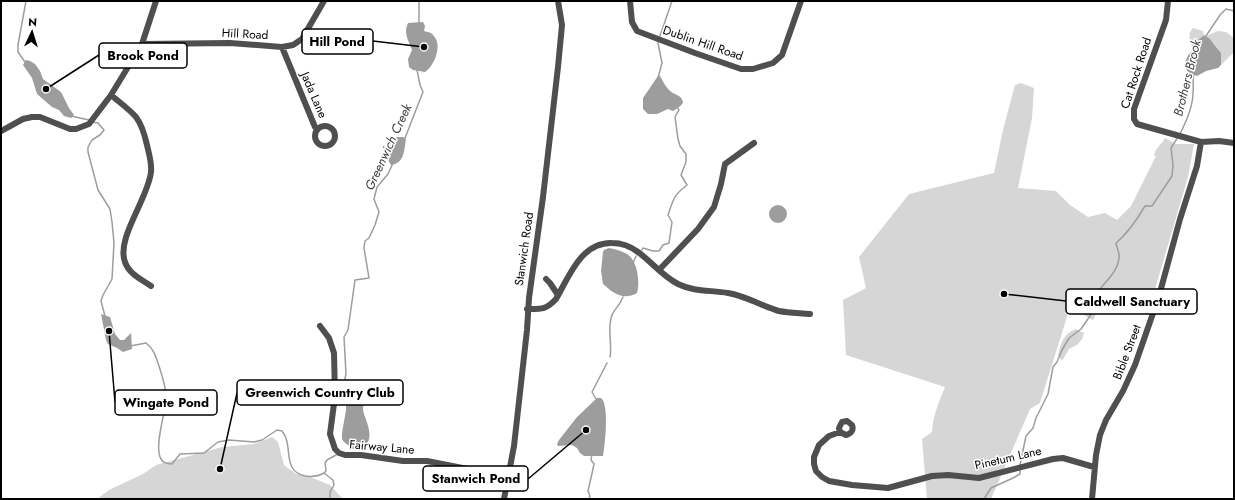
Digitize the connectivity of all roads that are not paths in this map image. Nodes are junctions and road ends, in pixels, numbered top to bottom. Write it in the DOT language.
graph roads {
  1 [pos="156,1"];
  2 [pos="324,1"];
  3 [pos="558,1"];
  4 [pos="630,1"];
  5 [pos="801,1"];
  6 [pos="1168,1"];
  7 [pos="142,44"];
  8 [pos="282,47"];
  9 [pos="110,95"];
  10 [pos="317,129"];
  11 [pos="1,131"];
  12 [pos="1201,142"];
  13 [pos="754,143"];
  14 [pos="1234,143"];
  15 [pos="659,270"];
  16 [pos="546,279"];
  17 [pos="151,286"];
  18 [pos="558,295"];
  19 [pos="527,309"];
  20 [pos="810,314"];
  21 [pos="320,326"];
  22 [pos="840,432"];
  23 [pos="1094,467"];
  24 [pos="508,477"];
  25 [pos="504,499"];
  26 [pos="1092,499"];
  1 -- 7 [label="street"];
  2 -- 8 [label="street, Hill Road"];
  3 -- 19 [label="street, Stanwich Road"];
  4 -- 5 [label="street, Dublin Hill Road"];
  6 -- 12 [label="street, Cat Rock Road"];
  7 -- 8 [label="street, Hill Road"];
  7 -- 9 [label="street"];
  8 -- 10 [label="street, Jada Lane"];
  9 -- 11 [label="street"];
  9 -- 17 [label="street"];
  12 -- 14 [label="street, Cat Rock Road"];
  12 -- 23 [label="street, Bible Street"];
  13 -- 15 [label="street"];
  15 -- 18 [label="street"];
  15 -- 20 [label="street"];
  16 -- 18 [label="street"];
  18 -- 19 [label="street"];
  19 -- 24 [label="street, Stanwich Road"];
  21 -- 24 [label="street, Fairway Lane"];
  22 -- 23 [label="street, Pinetum Lane"];
  23 -- 26 [label="street, Bible Street"];
  24 -- 25 [label="street, Stanwich Road"];
}
